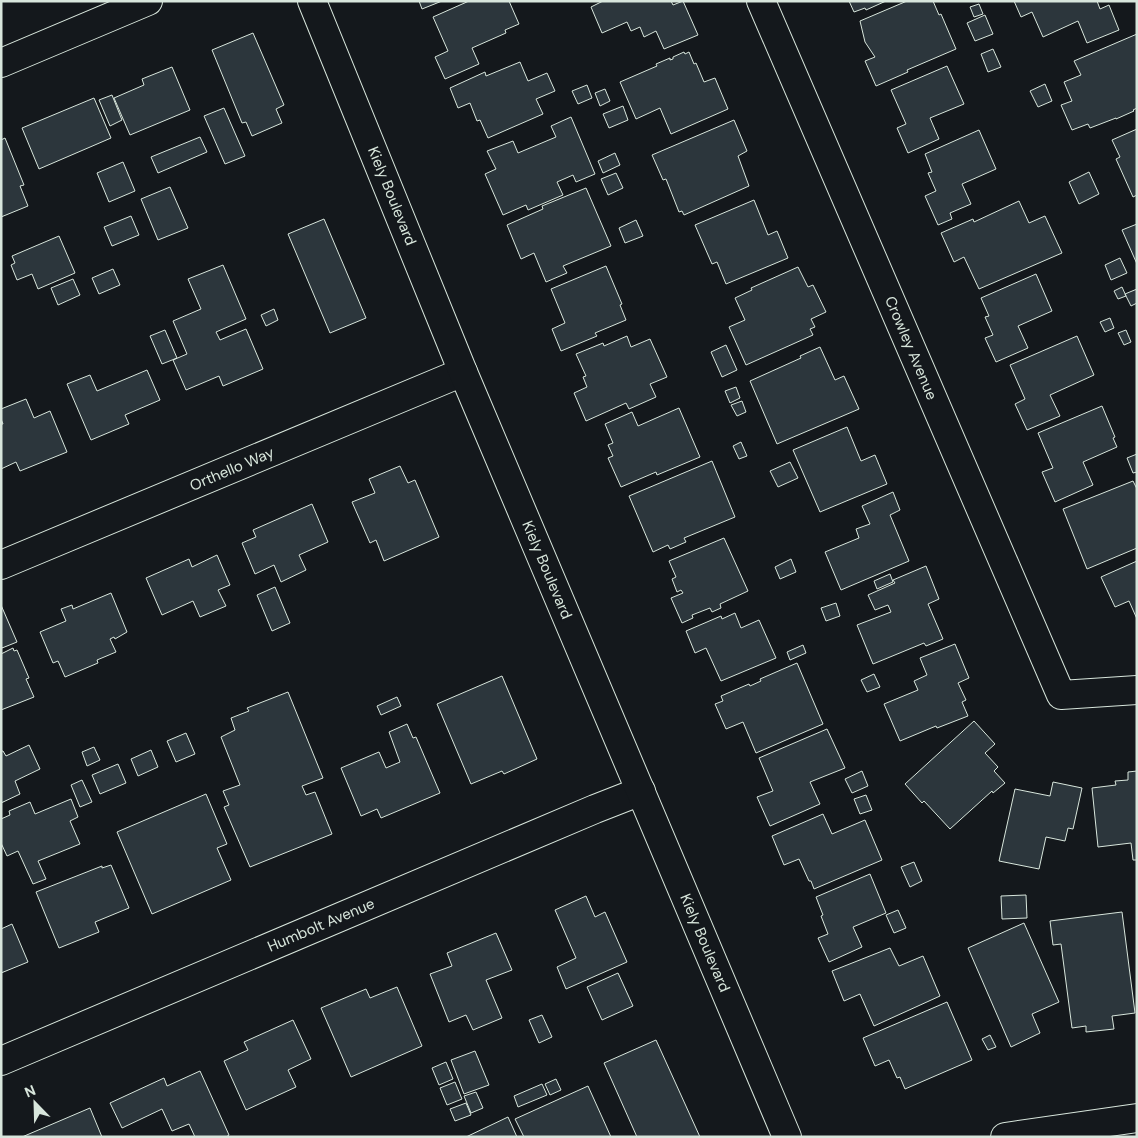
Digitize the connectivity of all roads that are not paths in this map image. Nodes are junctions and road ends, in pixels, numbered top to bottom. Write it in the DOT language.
graph roads {
  1 [pos="148,1"];
  2 [pos="312,1"];
  3 [pos="761,1"];
  4 [pos="1,63"];
  5 [pos="462,372"];
  6 [pos="1,565"];
  7 [pos="1137,690"];
  8 [pos="641,791"];
  9 [pos="1,1061"];
  10 [pos="1137,1118"];
  11 [pos="787,1137"];
  12 [pos="1005,1137"];
  1 -- 4 [label="street"];
  2 -- 5 [label="street, Kiely Boulevard"];
  3 -- 7 [label="street, Crowley Avenue"];
  5 -- 6 [label="street, Orthello Way"];
  5 -- 8 [label="street, Kiely Boulevard"];
  8 -- 9 [label="street, Humbolt Avenue"];
  8 -- 11 [label="street, Kiely Boulevard"];
  10 -- 12 [label="street"];
}
